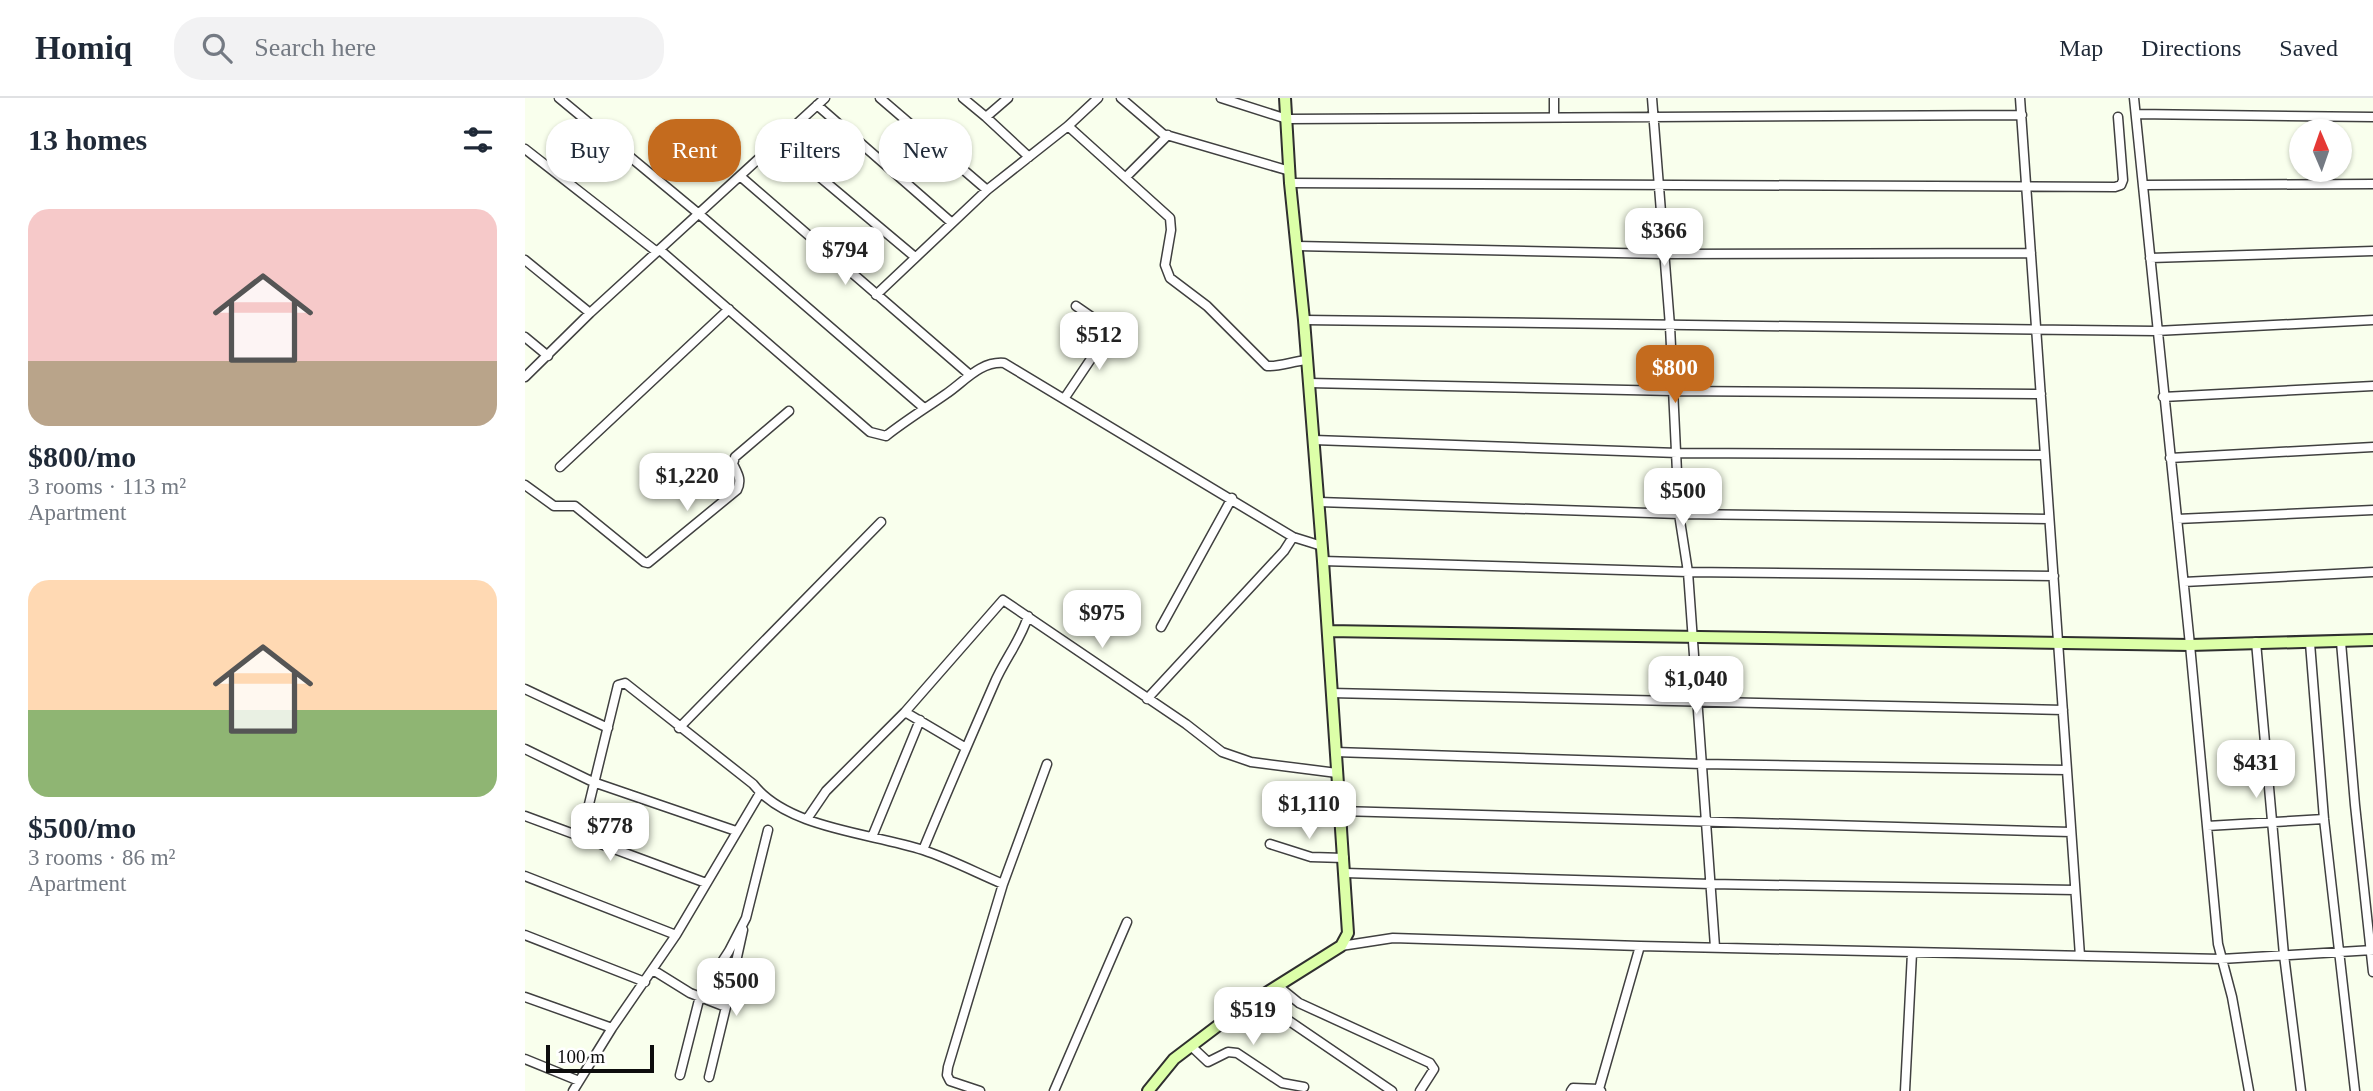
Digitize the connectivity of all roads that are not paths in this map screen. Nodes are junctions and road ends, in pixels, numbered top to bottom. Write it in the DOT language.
graph roads {
  1 [pos="559,98"];
  2 [pos="825,98"];
  3 [pos="880,98"];
  4 [pos="963,98"];
  5 [pos="1008,98"];
  6 [pos="1098,98"];
  7 [pos="1121,98"];
  8 [pos="1220,98"];
  9 [pos="1285,98"];
  10 [pos="1554,98"];
  11 [pos="1652,98"];
  12 [pos="2020,98"];
  13 [pos="2134,98"];
  14 [pos="817,105"];
  15 [pos="2136,114"];
  16 [pos="1554,116"];
  17 [pos="1654,116"];
  18 [pos="2022,116"];
  19 [pos="986,117"];
  20 [pos="2118,117"];
  21 [pos="2373,117"];
  22 [pos="802,119"];
  23 [pos="1287,119"];
  24 [pos="1068,126"];
  25 [pos="1168,135"];
  26 [pos="525,149"];
  27 [pos="1028,157"];
  28 [pos="755,163"];
  29 [pos="1290,171"];
  30 [pos="741,175"];
  31 [pos="741,177"];
  32 [pos="1126,177"];
  33 [pos="734,182"];
  34 [pos="826,182"];
  35 [pos="1290,183"];
  36 [pos="1657,183"];
  37 [pos="2373,184"];
  38 [pos="2026,185"];
  39 [pos="2144,185"];
  40 [pos="987,190"];
  41 [pos="699,214"];
  42 [pos="952,223"];
  43 [pos="1297,246"];
  44 [pos="658,251"];
  45 [pos="2373,251"];
  46 [pos="2031,253"];
  47 [pos="1663,254"];
  48 [pos="915,257"];
  49 [pos="2150,258"];
  50 [pos="525,260"];
  51 [pos="876,295"];
  52 [pos="1076,306"];
  53 [pos="729,309"];
  54 [pos="590,313"];
  55 [pos="1304,320"];
  56 [pos="2373,320"];
  57 [pos="1669,326"];
  58 [pos="1111,329"];
  59 [pos="2036,330"];
  60 [pos="2156,331"];
  61 [pos="525,337"];
  62 [pos="1131,344"];
  63 [pos="548,356"];
  64 [pos="1307,360"];
  65 [pos="970,375"];
  66 [pos="525,377"];
  67 [pos="1309,383"];
  68 [pos="2373,386"];
  69 [pos="1673,391"];
  70 [pos="2041,394"];
  71 [pos="2164,397"];
  72 [pos="1064,399"];
  73 [pos="924,408"];
  74 [pos="789,411"];
  75 [pos="1314,440"];
  76 [pos="2373,447"];
  77 [pos="1677,453"];
  78 [pos="2045,455"];
  79 [pos="2170,458"];
  80 [pos="560,467"];
  81 [pos="525,485"];
  82 [pos="1232,498"];
  83 [pos="1319,502"];
  84 [pos="2373,510"];
  85 [pos="1679,513"];
  86 [pos="2049,519"];
  87 [pos="2177,519"];
  88 [pos="881,522"];
  89 [pos="1293,537"];
  90 [pos="1322,546"];
  91 [pos="1323,561"];
  92 [pos="1688,572"];
  93 [pos="2373,572"];
  94 [pos="2053,576"];
  95 [pos="2184,582"];
  96 [pos="1028,616"];
  97 [pos="1161,626"];
  98 [pos="1328,631"];
  99 [pos="1692,636"];
  100 [pos="2373,640"];
  101 [pos="2256,642"];
  102 [pos="2341,642"];
  103 [pos="2058,643"];
  104 [pos="2309,643"];
  105 [pos="2190,645"];
  106 [pos="525,689"];
  107 [pos="1331,693"];
  108 [pos="1147,699"];
  109 [pos="1697,702"];
  110 [pos="2063,710"];
  111 [pos="905,712"];
  112 [pos="920,720"];
  113 [pos="679,727"];
  114 [pos="608,728"];
  115 [pos="966,748"];
  116 [pos="525,749"];
  117 [pos="1335,752"];
  118 [pos="1047,764"];
  119 [pos="1702,764"];
  120 [pos="2067,770"];
  121 [pos="1337,773"];
  122 [pos="593,782"];
  123 [pos="760,793"];
  124 [pos="1340,811"];
  125 [pos="525,816"];
  126 [pos="807,819"];
  127 [pos="2325,819"];
  128 [pos="1706,821"];
  129 [pos="2273,821"];
  130 [pos="2207,826"];
  131 [pos="768,830"];
  132 [pos="736,831"];
  133 [pos="2071,832"];
  134 [pos="581,837"];
  135 [pos="871,837"];
  136 [pos="1270,844"];
  137 [pos="923,850"];
  138 [pos="1344,858"];
  139 [pos="1345,873"];
  140 [pos="525,876"];
  141 [pos="706,883"];
  142 [pos="1003,884"];
  143 [pos="1711,884"];
  144 [pos="2075,890"];
  145 [pos="746,918"];
  146 [pos="1128,922"];
  147 [pos="525,935"];
  148 [pos="675,935"];
  149 [pos="1341,946"];
  150 [pos="1640,946"];
  151 [pos="1715,947"];
  152 [pos="2372,950"];
  153 [pos="2339,952"];
  154 [pos="1912,953"];
  155 [pos="2284,955"];
  156 [pos="2080,956"];
  157 [pos="2221,959"];
  158 [pos="653,970"];
  159 [pos="2373,972"];
  160 [pos="645,982"];
  161 [pos="1278,986"];
  162 [pos="700,996"];
  163 [pos="525,997"];
  164 [pos="1257,999"];
  165 [pos="726,1007"];
  166 [pos="612,1028"];
  167 [pos="1191,1046"];
  168 [pos="525,1059"];
  169 [pos="680,1074"];
  170 [pos="709,1077"];
  171 [pos="579,1081"];
  172 [pos="1304,1087"];
  173 [pos="1600,1090"];
  174 [pos="573,1091"];
  175 [pos="980,1091"];
  176 [pos="1054,1091"];
  177 [pos="1148,1091"];
  178 [pos="1392,1091"];
  179 [pos="1420,1091"];
  180 [pos="1571,1091"];
  181 [pos="1905,1091"];
  182 [pos="2249,1091"];
  183 [pos="2301,1091"];
  184 [pos="2355,1091"];
  1 -- 41 [label="street"];
  2 -- 14 [label="street"];
  3 -- 40 [label="street"];
  4 -- 19 [label="street"];
  5 -- 19 [label="street"];
  6 -- 24 [label="street"];
  7 -- 25 [label="street"];
  8 -- 23 [label="street"];
  9 -- 23 [label="street"];
  10 -- 16 [label="street"];
  11 -- 17 [label="street"];
  12 -- 18 [label="street"];
  13 -- 15 [label="street"];
  14 -- 22 [label="street"];
  14 -- 42 [label="street"];
  15 -- 21 [label="street"];
  15 -- 39 [label="street"];
  16 -- 17 [label="street"];
  16 -- 23 [label="street"];
  17 -- 18 [label="street"];
  17 -- 36 [label="street"];
  18 -- 38 [label="street"];
  19 -- 27 [label="street"];
  20 -- 38 [label="street"];
  23 -- 29 [label="street"];
  24 -- 27 [label="street"];
  24 -- 32 [label="street"];
  25 -- 29 [label="street"];
  25 -- 32 [label="street"];
  26 -- 44 [label="street"];
  27 -- 40 [label="street"];
  28 -- 30 [label="street"];
  29 -- 35 [label="street"];
  31 -- 51 [label="street"];
  32 -- 64 [label="street"];
  33 -- 41 [label="street"];
  34 -- 48 [label="street"];
  35 -- 36 [label="street"];
  35 -- 43 [label="street"];
  36 -- 38 [label="street"];
  36 -- 47 [label="street"];
  37 -- 39 [label="street"];
  38 -- 46 [label="street"];
  39 -- 49 [label="street"];
  40 -- 42 [label="street"];
  41 -- 44 [label="street"];
  41 -- 73 [label="street"];
  42 -- 48 [label="street"];
  43 -- 47 [label="street"];
  43 -- 55 [label="street"];
  44 -- 53 [label="street"];
  44 -- 54 [label="street"];
  45 -- 49 [label="street"];
  46 -- 47 [label="street"];
  46 -- 59 [label="street"];
  47 -- 57 [label="street"];
  48 -- 51 [label="street"];
  49 -- 60 [label="street"];
  50 -- 54 [label="street"];
  51 -- 65 [label="street"];
  52 -- 58 [label="street"];
  53 -- 73 [label="street"];
  53 -- 80 [label="street"];
  54 -- 63 [label="street"];
  55 -- 57 [label="street"];
  55 -- 64 [label="street"];
  56 -- 60 [label="street"];
  57 -- 59 [label="street"];
  57 -- 69 [label="street"];
  58 -- 62 [label="street"];
  58 -- 72 [label="street"];
  59 -- 60 [label="street"];
  59 -- 70 [label="street"];
  60 -- 71 [label="street"];
  61 -- 63 [label="street"];
  63 -- 66 [label="street"];
  64 -- 67 [label="street"];
  65 -- 72 [label="street"];
  65 -- 73 [label="street"];
  67 -- 69 [label="street"];
  67 -- 75 [label="street"];
  68 -- 71 [label="street"];
  69 -- 70 [label="street"];
  69 -- 77 [label="street"];
  70 -- 78 [label="street"];
  71 -- 79 [label="street"];
  72 -- 82 [label="street"];
  74 -- 81 [label="street"];
  75 -- 77 [label="street"];
  75 -- 83 [label="street"];
  76 -- 79 [label="street"];
  77 -- 78 [label="street"];
  77 -- 85 [label="street"];
  78 -- 86 [label="street"];
  79 -- 87 [label="street"];
  82 -- 89 [label="street"];
  82 -- 97 [label="street"];
  83 -- 85 [label="street"];
  83 -- 90 [label="street"];
  84 -- 87 [label="street"];
  85 -- 86 [label="street"];
  85 -- 92 [label="street"];
  86 -- 94 [label="street"];
  87 -- 95 [label="street"];
  88 -- 113 [label="street"];
  89 -- 90 [label="street"];
  89 -- 108 [label="street"];
  90 -- 91 [label="street"];
  91 -- 92 [label="street"];
  91 -- 98 [label="street"];
  92 -- 94 [label="street"];
  92 -- 99 [label="street"];
  93 -- 95 [label="street"];
  94 -- 103 [label="street"];
  95 -- 105 [label="street"];
  96 -- 108 [label="street"];
  96 -- 111 [label="street"];
  96 -- 115 [label="street"];
  98 -- 99 [label="street"];
  98 -- 107 [label="street"];
  99 -- 103 [label="street"];
  99 -- 109 [label="street"];
  100 -- 102 [label="street"];
  101 -- 104 [label="street"];
  101 -- 105 [label="street"];
  101 -- 129 [label="street"];
  102 -- 104 [label="street"];
  102 -- 152 [label="street"];
  103 -- 105 [label="street"];
  103 -- 110 [label="street"];
  104 -- 127 [label="street"];
  105 -- 130 [label="street"];
  106 -- 114 [label="street"];
  107 -- 109 [label="street"];
  107 -- 117 [label="street"];
  108 -- 121 [label="street"];
  109 -- 110 [label="street"];
  109 -- 119 [label="street"];
  110 -- 120 [label="street"];
  111 -- 112 [label="street"];
  111 -- 126 [label="street"];
  112 -- 115 [label="street"];
  112 -- 135 [label="street"];
  113 -- 114 [label="street"];
  113 -- 123 [label="street"];
  114 -- 122 [label="street"];
  115 -- 137 [label="street"];
  116 -- 122 [label="street"];
  117 -- 119 [label="street"];
  117 -- 121 [label="street"];
  118 -- 142 [label="street"];
  119 -- 120 [label="street"];
  119 -- 128 [label="street"];
  120 -- 133 [label="street"];
  121 -- 124 [label="street"];
  122 -- 132 [label="street"];
  122 -- 134 [label="street"];
  123 -- 126 [label="street"];
  123 -- 132 [label="street"];
  124 -- 128 [label="street"];
  124 -- 138 [label="street"];
  125 -- 134 [label="street"];
  126 -- 135 [label="street"];
  127 -- 129 [label="street"];
  127 -- 153 [label="street"];
  128 -- 133 [label="street"];
  128 -- 143 [label="street"];
  129 -- 130 [label="street"];
  129 -- 155 [label="street"];
  130 -- 157 [label="street"];
  131 -- 145 [label="street"];
  132 -- 141 [label="street"];
  133 -- 144 [label="street"];
  134 -- 141 [label="street"];
  135 -- 137 [label="street"];
  136 -- 138 [label="street"];
  137 -- 142 [label="street"];
  138 -- 139 [label="street"];
  139 -- 143 [label="street"];
  139 -- 149 [label="street"];
  140 -- 148 [label="street"];
  141 -- 148 [label="street"];
  142 -- 175 [label="street"];
  143 -- 144 [label="street"];
  143 -- 151 [label="street"];
  144 -- 156 [label="street"];
  145 -- 162 [label="street"];
  145 -- 165 [label="street"];
  146 -- 176 [label="street"];
  147 -- 160 [label="street"];
  148 -- 158 [label="street"];
  149 -- 150 [label="street"];
  149 -- 161 [label="street"];
  150 -- 151 [label="street"];
  150 -- 173 [label="street"];
  151 -- 154 [label="street"];
  152 -- 153 [label="street"];
  152 -- 159 [label="street"];
  153 -- 155 [label="street"];
  153 -- 184 [label="street"];
  154 -- 156 [label="street"];
  154 -- 181 [label="street"];
  155 -- 157 [label="street"];
  155 -- 183 [label="street"];
  156 -- 157 [label="street"];
  157 -- 182 [label="street"];
  158 -- 160 [label="street"];
  158 -- 162 [label="street"];
  160 -- 166 [label="street"];
  161 -- 164 [label="street"];
  161 -- 179 [label="street"];
  162 -- 165 [label="street"];
  162 -- 169 [label="street"];
  163 -- 166 [label="street"];
  164 -- 167 [label="street"];
  164 -- 178 [label="street"];
  165 -- 170 [label="street"];
  166 -- 171 [label="street"];
  167 -- 172 [label="street"];
  167 -- 177 [label="street"];
  168 -- 171 [label="street"];
  171 -- 174 [label="street"];
  173 -- 180 [label="street"];
}
